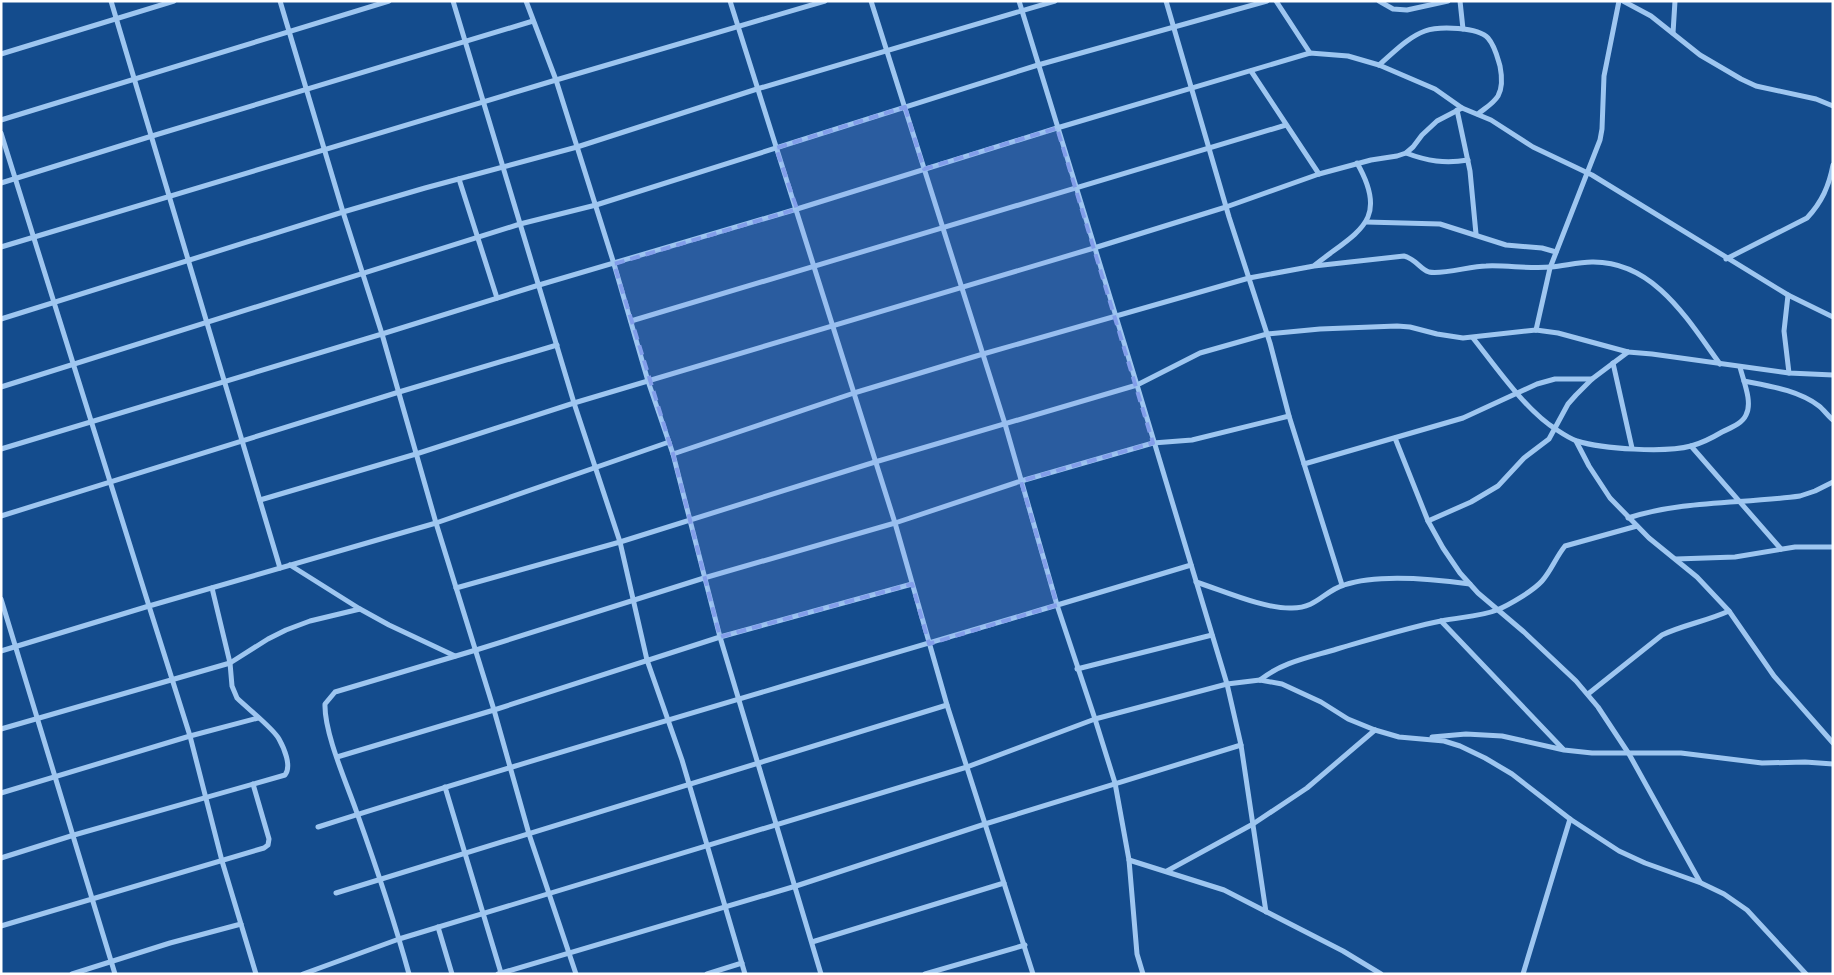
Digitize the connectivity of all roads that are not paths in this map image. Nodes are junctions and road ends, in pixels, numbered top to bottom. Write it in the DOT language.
graph roads {
  1 [pos="111,1"];
  2 [pos="174,1"];
  3 [pos="280,1"];
  4 [pos="389,1"];
  5 [pos="452,1"];
  6 [pos="526,1"];
  7 [pos="730,1"];
  8 [pos="826,1"];
  9 [pos="871,1"];
  10 [pos="1019,1"];
  11 [pos="1055,1"];
  12 [pos="1166,1"];
  13 [pos="1267,1"];
  14 [pos="1276,1"];
  15 [pos="1379,1"];
  16 [pos="1448,1"];
  17 [pos="1460,1"];
  18 [pos="1619,1"];
  19 [pos="1623,1"];
  20 [pos="1675,1"];
  21 [pos="1022,12"];
  22 [pos="117,19"];
  23 [pos="533,22"];
  24 [pos="738,26"];
  25 [pos="1173,26"];
  26 [pos="1463,29"];
  27 [pos="289,32"];
  28 [pos="1673,33"];
  29 [pos="464,42"];
  30 [pos="886,51"];
  31 [pos="1310,53"];
  32 [pos="1,54"];
  33 [pos="1038,65"];
  34 [pos="1379,65"];
  35 [pos="1251,70"];
  36 [pos="135,79"];
  37 [pos="556,80"];
  38 [pos="1192,88"];
  39 [pos="306,89"];
  40 [pos="757,89"];
  41 [pos="484,102"];
  42 [pos="1833,106"];
  43 [pos="906,107"];
  44 [pos="1459,109"];
  45 [pos="1478,114"];
  46 [pos="1,120"];
  47 [pos="1286,125"];
  48 [pos="1057,128"];
  49 [pos="1,133"];
  50 [pos="152,136"];
  51 [pos="577,147"];
  52 [pos="1209,147"];
  53 [pos="776,148"];
  54 [pos="324,149"];
  55 [pos="1406,153"];
  56 [pos="1468,160"];
  57 [pos="1357,163"];
  58 [pos="1833,165"];
  59 [pos="502,168"];
  60 [pos="924,169"];
  61 [pos="1586,173"];
  62 [pos="1319,174"];
  63 [pos="16,179"];
  64 [pos="459,179"];
  65 [pos="1,183"];
  66 [pos="1076,188"];
  67 [pos="1830,191"];
  68 [pos="170,196"];
  69 [pos="596,205"];
  70 [pos="1226,207"];
  71 [pos="797,209"];
  72 [pos="343,212"];
  73 [pos="1366,222"];
  74 [pos="520,224"];
  75 [pos="942,228"];
  76 [pos="1476,234"];
  77 [pos="34,237"];
  78 [pos="477,237"];
  79 [pos="1,247"];
  80 [pos="1094,248"];
  81 [pos="1556,252"];
  82 [pos="1726,259"];
  83 [pos="188,261"];
  84 [pos="614,264"];
  85 [pos="1314,266"];
  86 [pos="814,267"];
  87 [pos="1550,268"];
  88 [pos="362,272"];
  89 [pos="1249,278"];
  90 [pos="539,285"];
  91 [pos="962,287"];
  92 [pos="1788,295"];
  93 [pos="497,298"];
  94 [pos="54,303"];
  95 [pos="1116,316"];
  96 [pos="1833,317"];
  97 [pos="1,319"];
  98 [pos="631,321"];
  99 [pos="206,322"];
  100 [pos="832,326"];
  101 [pos="1536,330"];
  102 [pos="382,334"];
  103 [pos="1267,334"];
  104 [pos="1473,338"];
  105 [pos="557,345"];
  106 [pos="1628,352"];
  107 [pos="983,354"];
  108 [pos="1613,363"];
  109 [pos="74,364"];
  110 [pos="1720,364"];
  111 [pos="1740,366"];
  112 [pos="1789,373"];
  113 [pos="1833,375"];
  114 [pos="1592,379"];
  115 [pos="648,381"];
  116 [pos="1744,381"];
  117 [pos="224,382"];
  118 [pos="1137,385"];
  119 [pos="1,387"];
  120 [pos="399,392"];
  121 [pos="1516,392"];
  122 [pos="854,393"];
  123 [pos="574,404"];
  124 [pos="1290,416"];
  125 [pos="1833,420"];
  126 [pos="92,423"];
  127 [pos="1006,424"];
  128 [pos="1556,430"];
  129 [pos="1395,438"];
  130 [pos="242,440"];
  131 [pos="1576,441"];
  132 [pos="669,442"];
  133 [pos="1153,443"];
  134 [pos="1691,446"];
  135 [pos="1632,448"];
  136 [pos="1,450"];
  137 [pos="416,454"];
  138 [pos="673,454"];
  139 [pos="875,462"];
  140 [pos="1304,464"];
  141 [pos="594,469"];
  142 [pos="110,482"];
  143 [pos="1022,482"];
  144 [pos="1833,482"];
  145 [pos="260,500"];
  146 [pos="1739,502"];
  147 [pos="1,516"];
  148 [pos="1628,518"];
  149 [pos="690,519"];
  150 [pos="1428,520"];
  151 [pos="436,523"];
  152 [pos="895,524"];
  153 [pos="1636,526"];
  154 [pos="620,542"];
  155 [pos="1833,547"];
  156 [pos="1781,549"];
  157 [pos="1676,559"];
  158 [pos="290,565"];
  159 [pos="1191,565"];
  160 [pos="280,568"];
  161 [pos="704,578"];
  162 [pos="1196,582"];
  163 [pos="912,584"];
  164 [pos="1470,584"];
  165 [pos="1342,585"];
  166 [pos="212,588"];
  167 [pos="456,588"];
  168 [pos="1,599"];
  169 [pos="633,601"];
  170 [pos="1058,605"];
  171 [pos="149,606"];
  172 [pos="360,609"];
  173 [pos="1497,610"];
  174 [pos="1729,611"];
  175 [pos="1441,621"];
  176 [pos="1212,635"];
  177 [pos="720,637"];
  178 [pos="929,644"];
  179 [pos="15,647"];
  180 [pos="476,650"];
  181 [pos="1,651"];
  182 [pos="455,656"];
  183 [pos="647,660"];
  184 [pos="230,664"];
  185 [pos="1077,669"];
  186 [pos="172,679"];
  187 [pos="1260,680"];
  188 [pos="1226,684"];
  189 [pos="1588,694"];
  190 [pos="738,699"];
  191 [pos="946,705"];
  192 [pos="494,710"];
  193 [pos="38,717"];
  194 [pos="258,718"];
  195 [pos="1096,719"];
  196 [pos="668,720"];
  197 [pos="1,728"];
  198 [pos="1375,730"];
  199 [pos="190,736"];
  200 [pos="1424,738"];
  201 [pos="1833,743"];
  202 [pos="1241,745"];
  203 [pos="1564,750"];
  204 [pos="1629,754"];
  205 [pos="337,757"];
  206 [pos="758,764"];
  207 [pos="1833,764"];
  208 [pos="967,766"];
  209 [pos="511,767"];
  210 [pos="56,777"];
  211 [pos="1114,783"];
  212 [pos="253,784"];
  213 [pos="690,785"];
  214 [pos="445,787"];
  215 [pos="1,793"];
  216 [pos="205,797"];
  217 [pos="358,815"];
  218 [pos="1570,819"];
  219 [pos="985,824"];
  220 [pos="1253,824"];
  221 [pos="776,825"];
  222 [pos="318,827"];
  223 [pos="74,834"];
  224 [pos="529,834"];
  225 [pos="707,846"];
  226 [pos="466,853"];
  227 [pos="1,858"];
  228 [pos="1128,860"];
  229 [pos="222,861"];
  230 [pos="1167,871"];
  231 [pos="380,879"];
  232 [pos="1004,883"];
  233 [pos="1701,883"];
  234 [pos="796,886"];
  235 [pos="549,892"];
  236 [pos="336,893"];
  237 [pos="92,899"];
  238 [pos="725,907"];
  239 [pos="484,912"];
  240 [pos="1266,912"];
  241 [pos="241,924"];
  242 [pos="1,926"];
  243 [pos="438,927"];
  244 [pos="399,938"];
  245 [pos="812,942"];
  246 [pos="1025,945"];
  247 [pos="568,952"];
  248 [pos="111,961"];
  249 [pos="742,963"];
  250 [pos="500,973"];
  251 [pos="72,974"];
  252 [pos="115,974"];
  253 [pos="256,974"];
  254 [pos="303,974"];
  255 [pos="409,974"];
  256 [pos="452,974"];
  257 [pos="576,974"];
  258 [pos="708,974"];
  259 [pos="745,974"];
  260 [pos="821,974"];
  261 [pos="925,974"];
  262 [pos="1033,974"];
  263 [pos="1143,974"];
  264 [pos="1381,974"];
  265 [pos="1523,974"];
  266 [pos="1806,974"];
  1 -- 22 [label="street"];
  2 -- 22 [label="street"];
  3 -- 27 [label="street"];
  4 -- 27 [label="street"];
  5 -- 29 [label="street"];
  6 -- 23 [label="street"];
  7 -- 24 [label="street"];
  8 -- 24 [label="street"];
  9 -- 30 [label="street"];
  10 -- 21 [label="street"];
  11 -- 21 [label="street"];
  12 -- 25 [label="street"];
  13 -- 25 [label="street"];
  14 -- 31 [label="street"];
  15 -- 16 [label="street"];
  17 -- 26 [label="street"];
  18 -- 61 [label="street"];
  19 -- 28 [label="street"];
  20 -- 28 [label="street"];
  21 -- 30 [label="street"];
  21 -- 33 [label="street"];
  22 -- 32 [label="street"];
  22 -- 36 [label="street"];
  23 -- 29 [label="street"];
  23 -- 37 [label="street"];
  24 -- 37 [label="street"];
  24 -- 40 [label="street"];
  25 -- 33 [label="street"];
  25 -- 38 [label="street"];
  26 -- 34 [label="street"];
  26 -- 45 [label="street"];
  27 -- 36 [label="street"];
  27 -- 39 [label="street"];
  28 -- 42 [label="street"];
  29 -- 39 [label="street"];
  29 -- 41 [label="street"];
  30 -- 40 [label="street"];
  30 -- 43 [label="street"];
  31 -- 34 [label="street"];
  31 -- 35 [label="street"];
  33 -- 43 [label="street"];
  33 -- 48 [label="street"];
  34 -- 44 [label="street"];
  35 -- 38 [label="street"];
  35 -- 47 [label="street"];
  36 -- 46 [label="street"];
  36 -- 50 [label="street"];
  37 -- 41 [label="street"];
  37 -- 51 [label="street"];
  38 -- 48 [label="street"];
  38 -- 52 [label="street"];
  39 -- 50 [label="street"];
  39 -- 54 [label="street"];
  40 -- 51 [label="street"];
  40 -- 53 [label="street"];
  41 -- 54 [label="street"];
  41 -- 59 [label="street"];
  43 -- 53 [label="street"];
  43 -- 60 [label="street"];
  44 -- 45 [label="street"];
  44 -- 55 [label="street"];
  44 -- 56 [label="street"];
  45 -- 61 [label="street"];
  47 -- 52 [label="street"];
  47 -- 62 [label="street"];
  48 -- 60 [label="street"];
  48 -- 66 [label="street"];
  49 -- 63 [label="street"];
  50 -- 63 [label="street"];
  50 -- 68 [label="street"];
  51 -- 59 [label="street"];
  51 -- 69 [label="street"];
  52 -- 66 [label="street"];
  52 -- 70 [label="street"];
  53 -- 69 [label="street"];
  53 -- 71 [label="street"];
  54 -- 68 [label="street"];
  54 -- 72 [label="street"];
  55 -- 56 [label="street"];
  55 -- 57 [label="street"];
  56 -- 76 [label="street"];
  57 -- 62 [label="street"];
  57 -- 73 [label="street"];
  58 -- 67 [label="street"];
  59 -- 64 [label="street"];
  59 -- 74 [label="street"];
  60 -- 71 [label="street"];
  60 -- 75 [label="street"];
  61 -- 81 [label="street"];
  61 -- 82 [label="street"];
  62 -- 70 [label="street"];
  63 -- 65 [label="street"];
  63 -- 77 [label="street"];
  64 -- 72 [label="street"];
  64 -- 78 [label="street"];
  66 -- 75 [label="street"];
  66 -- 80 [label="street"];
  67 -- 82 [label="street"];
  68 -- 77 [label="street"];
  68 -- 83 [label="street"];
  69 -- 74 [label="street"];
  69 -- 84 [label="street"];
  70 -- 80 [label="street"];
  70 -- 89 [label="street"];
  71 -- 84 [label="street"];
  71 -- 86 [label="street"];
  72 -- 83 [label="street"];
  72 -- 88 [label="street"];
  73 -- 76 [label="street"];
  73 -- 85 [label="street"];
  74 -- 78 [label="street"];
  74 -- 90 [label="street"];
  75 -- 86 [label="street"];
  75 -- 91 [label="street"];
  76 -- 81 [label="street"];
  77 -- 79 [label="street"];
  77 -- 94 [label="street"];
  78 -- 88 [label="street"];
  78 -- 93 [label="street"];
  80 -- 91 [label="street"];
  80 -- 95 [label="street"];
  81 -- 87 [label="street"];
  82 -- 92 [label="street"];
  83 -- 94 [label="street"];
  83 -- 99 [label="street"];
  84 -- 90 [label="street"];
  84 -- 98 [label="street"];
  85 -- 87 [label="street"];
  85 -- 89 [label="street"];
  86 -- 98 [label="street"];
  86 -- 100 [label="street"];
  87 -- 101 [label="street"];
  87 -- 110 [label="street"];
  88 -- 99 [label="street"];
  88 -- 102 [label="street"];
  89 -- 95 [label="street"];
  89 -- 103 [label="street"];
  90 -- 93 [label="street"];
  90 -- 105 [label="street"];
  91 -- 100 [label="street"];
  91 -- 107 [label="street"];
  92 -- 96 [label="street"];
  92 -- 112 [label="street"];
  93 -- 102 [label="street"];
  94 -- 97 [label="street"];
  94 -- 109 [label="street"];
  95 -- 107 [label="street"];
  95 -- 118 [label="street"];
  98 -- 115 [label="street"];
  99 -- 109 [label="street"];
  99 -- 117 [label="street"];
  100 -- 115 [label="street"];
  100 -- 122 [label="street"];
  101 -- 104 [label="street"];
  101 -- 106 [label="street"];
  102 -- 117 [label="street"];
  102 -- 120 [label="street"];
  103 -- 104 [label="street"];
  103 -- 118 [label="street"];
  103 -- 124 [label="street"];
  104 -- 121 [label="street"];
  105 -- 120 [label="street"];
  105 -- 123 [label="street"];
  106 -- 108 [label="street"];
  106 -- 110 [label="street"];
  107 -- 122 [label="street"];
  107 -- 127 [label="street"];
  108 -- 114 [label="street"];
  108 -- 135 [label="street"];
  109 -- 119 [label="street"];
  109 -- 126 [label="street"];
  110 -- 111 [label="street"];
  111 -- 112 [label="street"];
  111 -- 116 [label="street"];
  112 -- 113 [label="street"];
  114 -- 121 [label="street"];
  114 -- 128 [label="street"];
  115 -- 123 [label="street"];
  115 -- 132 [label="street"];
  116 -- 125 [label="street"];
  116 -- 134 [label="street"];
  117 -- 126 [label="street"];
  117 -- 130 [label="street"];
  118 -- 127 [label="street"];
  118 -- 133 [label="street"];
  120 -- 130 [label="street"];
  120 -- 137 [label="street"];
  121 -- 128 [label="street"];
  121 -- 129 [label="street"];
  122 -- 138 [label="street"];
  122 -- 139 [label="street"];
  123 -- 137 [label="street"];
  123 -- 141 [label="street"];
  124 -- 133 [label="street"];
  124 -- 140 [label="street"];
  126 -- 136 [label="street"];
  126 -- 142 [label="street"];
  127 -- 139 [label="street"];
  127 -- 143 [label="street"];
  128 -- 131 [label="street"];
  128 -- 150 [label="street"];
  129 -- 140 [label="street"];
  129 -- 150 [label="street"];
  130 -- 142 [label="street"];
  130 -- 145 [label="street"];
  131 -- 135 [label="street"];
  131 -- 148 [label="street"];
  132 -- 138 [label="street"];
  132 -- 141 [label="street"];
  133 -- 143 [label="street"];
  133 -- 159 [label="street"];
  134 -- 135 [label="street"];
  134 -- 146 [label="street"];
  137 -- 145 [label="street"];
  137 -- 151 [label="street"];
  138 -- 149 [label="street"];
  139 -- 149 [label="street"];
  139 -- 152 [label="street"];
  140 -- 165 [label="street"];
  141 -- 151 [label="street"];
  141 -- 154 [label="street"];
  142 -- 147 [label="street"];
  142 -- 171 [label="street"];
  143 -- 152 [label="street"];
  143 -- 170 [label="street"];
  144 -- 146 [label="street"];
  145 -- 160 [label="street"];
  146 -- 148 [label="street"];
  146 -- 156 [label="street"];
  148 -- 153 [label="street"];
  149 -- 154 [label="street"];
  149 -- 161 [label="street"];
  150 -- 164 [label="street"];
  151 -- 158 [label="street"];
  151 -- 167 [label="street"];
  152 -- 161 [label="street"];
  152 -- 163 [label="street"];
  153 -- 157 [label="street"];
  153 -- 173 [label="street"];
  154 -- 167 [label="street"];
  154 -- 169 [label="street"];
  155 -- 156 [label="street"];
  156 -- 157 [label="street"];
  157 -- 174 [label="street"];
  158 -- 160 [label="street"];
  158 -- 172 [label="street"];
  159 -- 162 [label="street"];
  159 -- 170 [label="street"];
  160 -- 166 [label="street"];
  161 -- 169 [label="street"];
  161 -- 177 [label="street"];
  162 -- 165 [label="street"];
  162 -- 176 [label="street"];
  163 -- 177 [label="street"];
  163 -- 178 [label="street"];
  164 -- 165 [label="street"];
  164 -- 173 [label="street"];
  166 -- 171 [label="street"];
  166 -- 184 [label="street"];
  167 -- 180 [label="street"];
  168 -- 179 [label="street"];
  169 -- 180 [label="street"];
  169 -- 183 [label="street"];
  170 -- 178 [label="street"];
  170 -- 185 [label="street"];
  171 -- 179 [label="street"];
  171 -- 186 [label="street"];
  172 -- 182 [label="street"];
  172 -- 184 [label="street"];
  173 -- 175 [label="street"];
  173 -- 189 [label="street"];
  174 -- 189 [label="street"];
  174 -- 201 [label="street"];
  175 -- 187 [label="street"];
  175 -- 203 [label="street"];
  176 -- 185 [label="street"];
  176 -- 188 [label="street"];
  177 -- 183 [label="street"];
  177 -- 190 [label="street"];
  178 -- 190 [label="street"];
  178 -- 191 [label="street"];
  179 -- 181 [label="street"];
  179 -- 193 [label="street"];
  180 -- 182 [label="street"];
  180 -- 192 [label="street"];
  182 -- 205 [label="street"];
  183 -- 192 [label="street"];
  183 -- 196 [label="street"];
  184 -- 186 [label="street"];
  184 -- 194 [label="street"];
  185 -- 195 [label="street"];
  186 -- 193 [label="street"];
  186 -- 199 [label="street"];
  187 -- 188 [label="street"];
  187 -- 198 [label="street"];
  188 -- 195 [label="street"];
  188 -- 202 [label="street"];
  189 -- 204 [label="street"];
  190 -- 196 [label="street"];
  190 -- 206 [label="street"];
  191 -- 206 [label="street"];
  191 -- 208 [label="street"];
  192 -- 205 [label="street"];
  192 -- 209 [label="street"];
  193 -- 197 [label="street"];
  193 -- 210 [label="street"];
  194 -- 199 [label="street"];
  194 -- 212 [label="street"];
  195 -- 208 [label="street"];
  195 -- 211 [label="street"];
  196 -- 209 [label="street"];
  196 -- 213 [label="street"];
  198 -- 200 [label="street"];
  198 -- 220 [label="street"];
  199 -- 210 [label="street"];
  199 -- 216 [label="street"];
  200 -- 203 [label="street"];
  200 -- 218 [label="street"];
  202 -- 211 [label="street"];
  202 -- 220 [label="street"];
  203 -- 204 [label="street"];
  204 -- 207 [label="street"];
  204 -- 233 [label="street"];
  205 -- 217 [label="street"];
  206 -- 213 [label="street"];
  206 -- 221 [label="street"];
  208 -- 219 [label="street"];
  208 -- 221 [label="street"];
  209 -- 214 [label="street"];
  209 -- 224 [label="street"];
  210 -- 215 [label="street"];
  210 -- 223 [label="street"];
  211 -- 219 [label="street"];
  211 -- 228 [label="street"];
  212 -- 216 [label="street"];
  212 -- 229 [label="street"];
  213 -- 224 [label="street"];
  213 -- 225 [label="street"];
  214 -- 217 [label="street"];
  214 -- 226 [label="street"];
  216 -- 223 [label="street"];
  216 -- 229 [label="street"];
  217 -- 222 [label="street"];
  217 -- 231 [label="street"];
  218 -- 233 [label="street"];
  218 -- 265 [label="street"];
  219 -- 232 [label="street"];
  219 -- 234 [label="street"];
  220 -- 230 [label="street"];
  220 -- 240 [label="street"];
  221 -- 225 [label="street"];
  221 -- 234 [label="street"];
  223 -- 227 [label="street"];
  223 -- 237 [label="street"];
  224 -- 226 [label="street"];
  224 -- 235 [label="street"];
  225 -- 235 [label="street"];
  225 -- 238 [label="street"];
  226 -- 231 [label="street"];
  226 -- 239 [label="street"];
  228 -- 230 [label="street"];
  228 -- 263 [label="street"];
  229 -- 237 [label="street"];
  229 -- 241 [label="street"];
  230 -- 240 [label="street"];
  231 -- 236 [label="street"];
  231 -- 244 [label="street"];
  232 -- 245 [label="street"];
  232 -- 246 [label="street"];
  233 -- 266 [label="street"];
  234 -- 238 [label="street"];
  234 -- 245 [label="street"];
  235 -- 239 [label="street"];
  235 -- 247 [label="street"];
  237 -- 242 [label="street"];
  237 -- 248 [label="street"];
  238 -- 247 [label="street"];
  238 -- 249 [label="street"];
  239 -- 243 [label="street"];
  239 -- 250 [label="street"];
  240 -- 264 [label="street"];
  241 -- 248 [label="street"];
  241 -- 253 [label="street"];
  243 -- 244 [label="street"];
  243 -- 256 [label="street"];
  244 -- 254 [label="street"];
  244 -- 255 [label="street"];
  245 -- 260 [label="street"];
  246 -- 261 [label="street"];
  246 -- 262 [label="street"];
  247 -- 250 [label="street"];
  247 -- 257 [label="street"];
  248 -- 251 [label="street"];
  248 -- 252 [label="street"];
  249 -- 258 [label="street"];
  249 -- 259 [label="street"];
}
